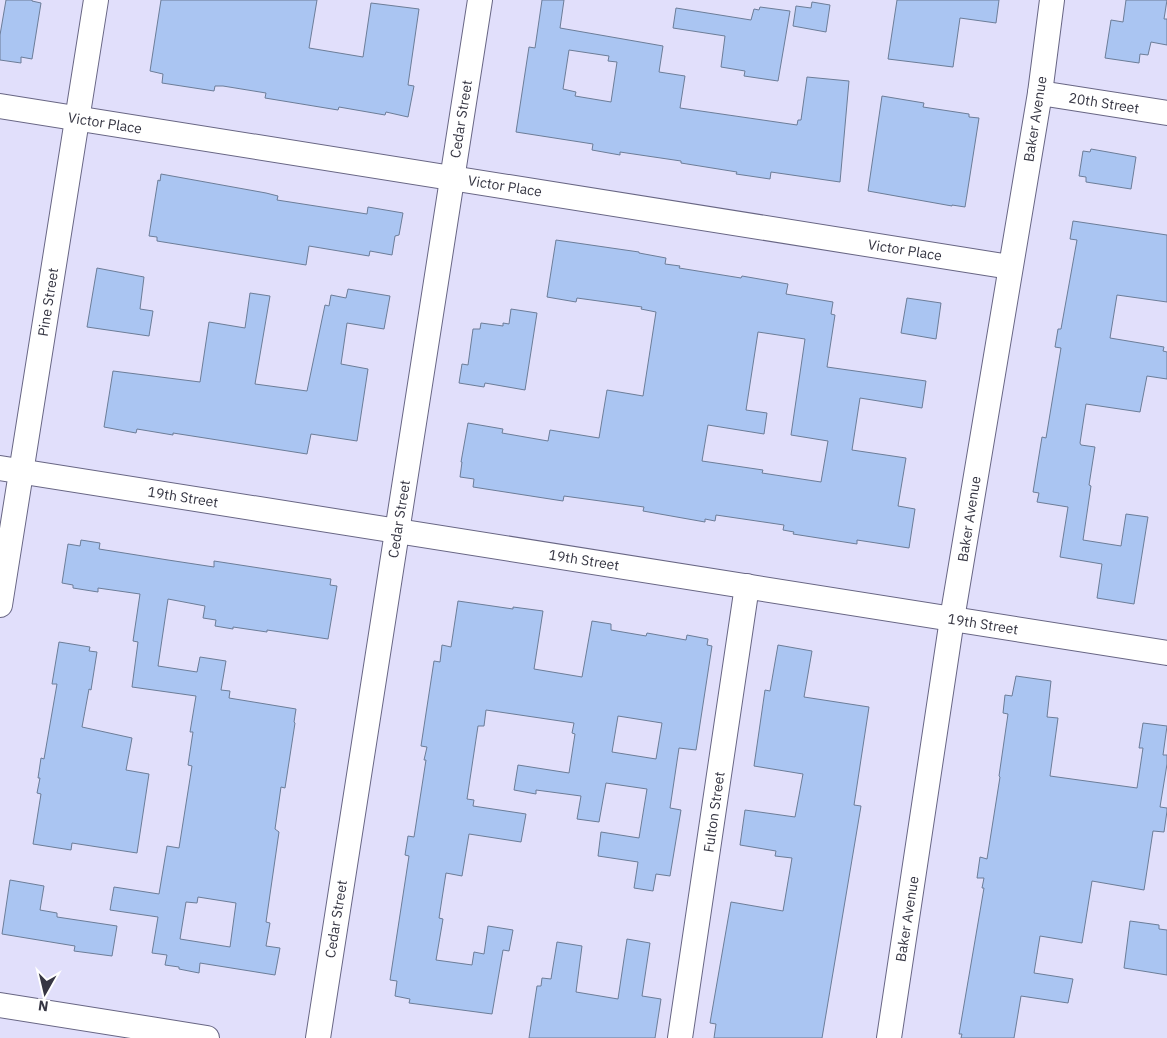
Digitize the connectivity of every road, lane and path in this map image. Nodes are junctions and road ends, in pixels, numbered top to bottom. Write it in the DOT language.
graph roads {
  1 [pos="96,0"];
  2 [pos="480,0"];
  3 [pos="1052,0"];
  4 [pos="1040,93"];
  5 [pos="0,106"];
  6 [pos="1167,113"];
  7 [pos="78,119"];
  8 [pos="452,178"];
  9 [pos="1010,266"];
  10 [pos="11,469"];
  11 [pos="397,530"];
  12 [pos="747,586"];
  13 [pos="0,605"];
  14 [pos="952,619"];
  15 [pos="1167,653"];
  16 [pos="0,1005"];
  17 [pos="207,1038"];
  18 [pos="318,1038"];
  19 [pos="680,1038"];
  20 [pos="889,1038"];
  1 -- 7 [label="street, Pine Street"];
  2 -- 8 [label="street, Cedar Street"];
  3 -- 4 [label="street, Baker Avenue"];
  4 -- 6 [label="street, 20th Street"];
  4 -- 9 [label="street, Baker Avenue"];
  5 -- 7 [label="street, Victor Place"];
  7 -- 8 [label="street, Victor Place"];
  7 -- 10 [label="street, Pine Street"];
  8 -- 9 [label="street, Victor Place"];
  8 -- 11 [label="street, Cedar Street"];
  9 -- 14 [label="street, Baker Avenue"];
  10 -- 11 [label="street, 19th Street"];
  10 -- 13 [label="street, Pine Street"];
  11 -- 12 [label="street, 19th Street"];
  11 -- 18 [label="street, Cedar Street"];
  12 -- 14 [label="street, 19th Street"];
  12 -- 19 [label="street, Fulton Street"];
  14 -- 15 [label="street, 19th Street"];
  14 -- 20 [label="street, Baker Avenue"];
  16 -- 17 [label="street"];
}
